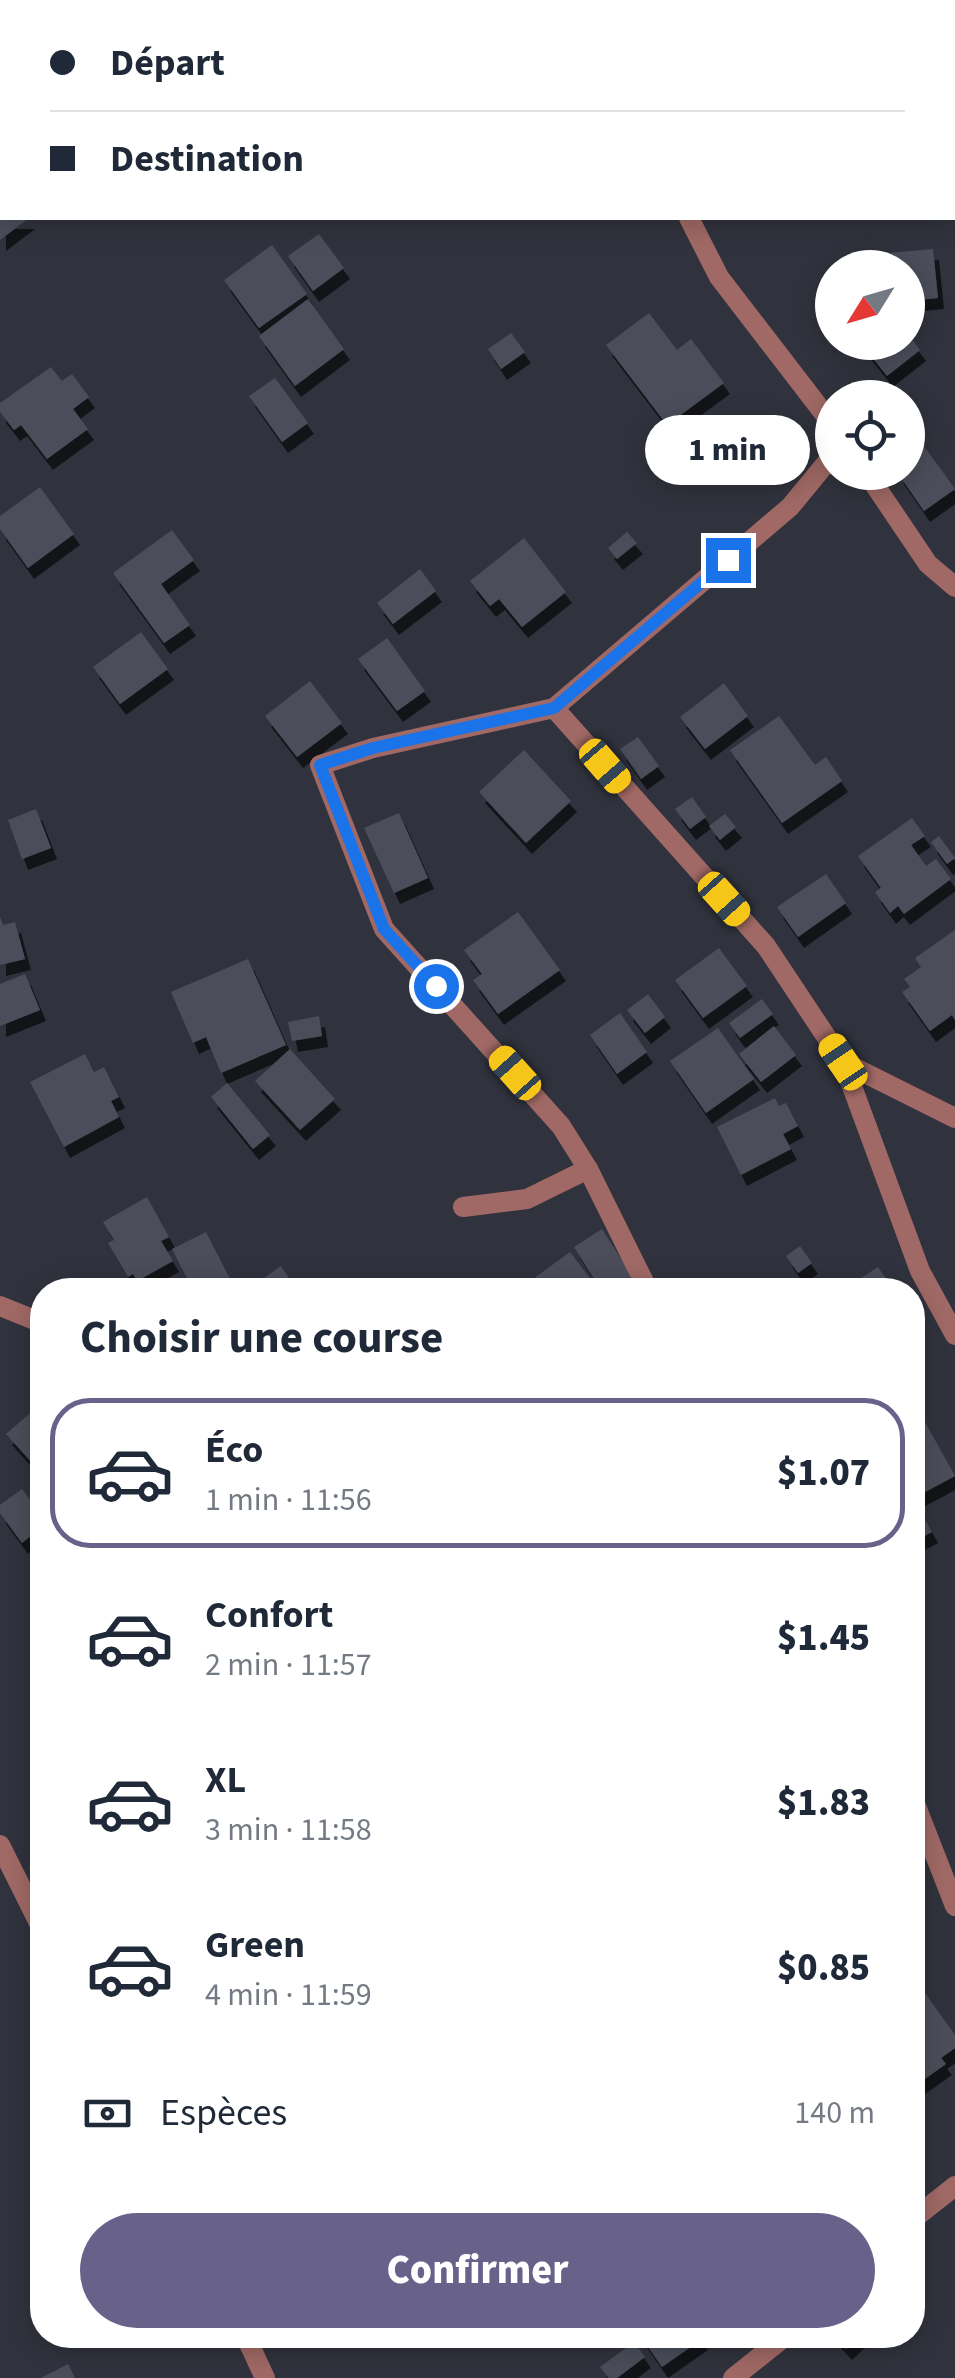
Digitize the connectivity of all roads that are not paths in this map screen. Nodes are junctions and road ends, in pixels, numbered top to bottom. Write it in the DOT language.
graph roads {
  1 [pos="690,220"];
  2 [pos="815,402"];
  3 [pos="815,477"];
  4 [pos="878,490"];
  5 [pos="955,586"];
  6 [pos="554,708"];
  7 [pos="843,1062"];
  8 [pos="955,1118"];
  9 [pos="588,1169"];
  10 [pos="463,1208"];
  11 [pos="642,1278"];
  12 [pos="924,1278"];
  13 [pos="925,1280"];
  14 [pos="0,1306"];
  15 [pos="30,1318"];
  16 [pos="955,1335"];
  17 [pos="925,1829"];
  18 [pos="0,1845"];
  19 [pos="30,1905"];
  20 [pos="955,1906"];
  21 [pos="955,2186"];
  22 [pos="925,2210"];
  23 [pos="251,2348"];
  24 [pos="771,2348"];
  25 [pos="264,2378"];
  26 [pos="733,2378"];
  1 -- 2 [label="street"];
  3 -- 6 [label="street"];
  4 -- 5 [label="street"];
  6 -- 7 [label="street"];
  6 -- 9 [label="street"];
  7 -- 8 [label="street"];
  7 -- 12 [label="street"];
  9 -- 10 [label="street"];
  9 -- 11 [label="street"];
  13 -- 16 [label="street"];
  14 -- 15 [label="street"];
  17 -- 20 [label="street"];
  18 -- 19 [label="street"];
  21 -- 22 [label="street"];
  23 -- 25 [label="street"];
  24 -- 26 [label="street"];
}
